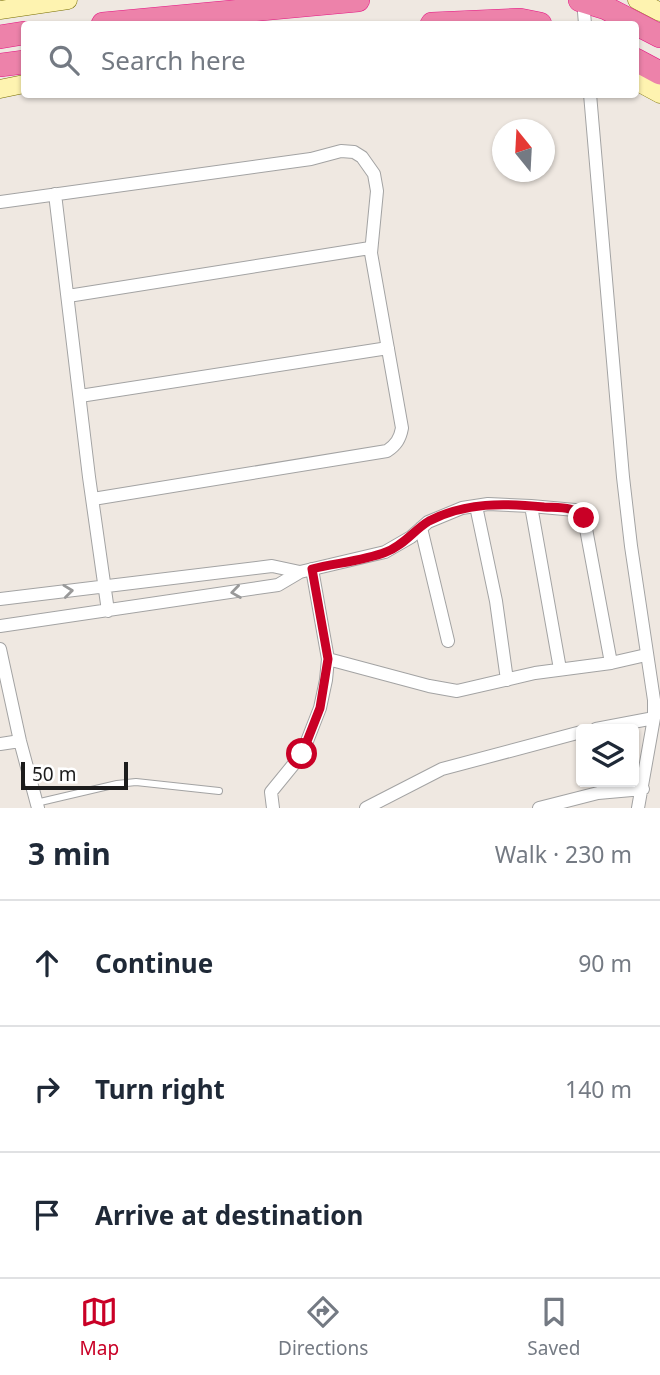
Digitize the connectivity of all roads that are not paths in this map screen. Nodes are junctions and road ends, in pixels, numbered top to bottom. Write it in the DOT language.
graph roads {
  1 [pos="68,0"];
  2 [pos="358,0"];
  3 [pos="582,0"];
  4 [pos="637,0"];
  5 [pos="0,10"];
  6 [pos="660,12"];
  7 [pos="135,21"];
  8 [pos="498,21"];
  9 [pos="525,21"];
  10 [pos="585,21"];
  11 [pos="631,21"];
  12 [pos="639,25"];
  13 [pos="21,34"];
  14 [pos="660,36"];
  15 [pos="0,37"];
  16 [pos="21,62"];
  17 [pos="639,62"];
  18 [pos="0,65"];
  19 [pos="660,73"];
  20 [pos="639,84"];
  21 [pos="21,85"];
  22 [pos="0,89"];
  23 [pos="660,94"];
  24 [pos="590,98"];
  25 [pos="55,194"];
  26 [pos="0,202"];
  27 [pos="370,248"];
  28 [pos="68,296"];
  29 [pos="388,348"];
  30 [pos="80,397"];
  31 [pos="93,499"];
  32 [pos="475,506"];
  33 [pos="531,506"];
  34 [pos="421,528"];
  35 [pos="306,570"];
  36 [pos="106,587"];
  37 [pos="0,599"];
  38 [pos="108,611"];
  39 [pos="0,626"];
  40 [pos="448,641"];
  41 [pos="0,649"];
  42 [pos="646,655"];
  43 [pos="328,659"];
  44 [pos="611,663"];
  45 [pos="560,669"];
  46 [pos="507,680"];
  47 [pos="654,718"];
  48 [pos="622,724"];
  49 [pos="576,733"];
  50 [pos="20,741"];
  51 [pos="0,744"];
  52 [pos="643,789"];
  53 [pos="219,791"];
  54 [pos="37,806"];
  55 [pos="273,808"];
  56 [pos="366,808"];
  57 [pos="539,808"];
  58 [pos="638,808"];
  1 -- 5 [label="street"];
  2 -- 7 [label="highway"];
  3 -- 10 [label="street"];
  3 -- 11 [label="highway"];
  4 -- 6 [label="street"];
  8 -- 9 [label="highway"];
  12 -- 14 [label="highway"];
  13 -- 15 [label="highway"];
  16 -- 18 [label="highway"];
  17 -- 19 [label="highway"];
  20 -- 23 [label="street"];
  21 -- 22 [label="street"];
  24 -- 42 [label="street"];
  25 -- 26 [label="street"];
  25 -- 27 [label="street"];
  25 -- 28 [label="street"];
  27 -- 28 [label="street"];
  27 -- 29 [label="street"];
  28 -- 30 [label="street"];
  29 -- 30 [label="street"];
  29 -- 31 [label="street"];
  30 -- 31 [label="street"];
  31 -- 36 [label="street"];
  32 -- 33 [label="street"];
  32 -- 34 [label="street"];
  32 -- 46 [label="street"];
  33 -- 44 [label="street"];
  33 -- 45 [label="street"];
  34 -- 35 [label="street"];
  34 -- 40 [label="street"];
  35 -- 36 [label="street"];
  35 -- 38 [label="street, one-way"];
  35 -- 43 [label="street"];
  37 -- 36 [label="street, one-way"];
  36 -- 38 [label="street"];
  38 -- 39 [label="street"];
  41 -- 50 [label="street"];
  42 -- 44 [label="street"];
  42 -- 47 [label="street"];
  43 -- 46 [label="street"];
  43 -- 55 [label="street"];
  44 -- 45 [label="street"];
  45 -- 46 [label="street"];
  47 -- 48 [label="street"];
  47 -- 52 [label="street"];
  49 -- 56 [label="street"];
  50 -- 51 [label="street"];
  50 -- 54 [label="street"];
  52 -- 57 [label="street"];
  52 -- 58 [label="street"];
  53 -- 54 [label="lane"];
}
